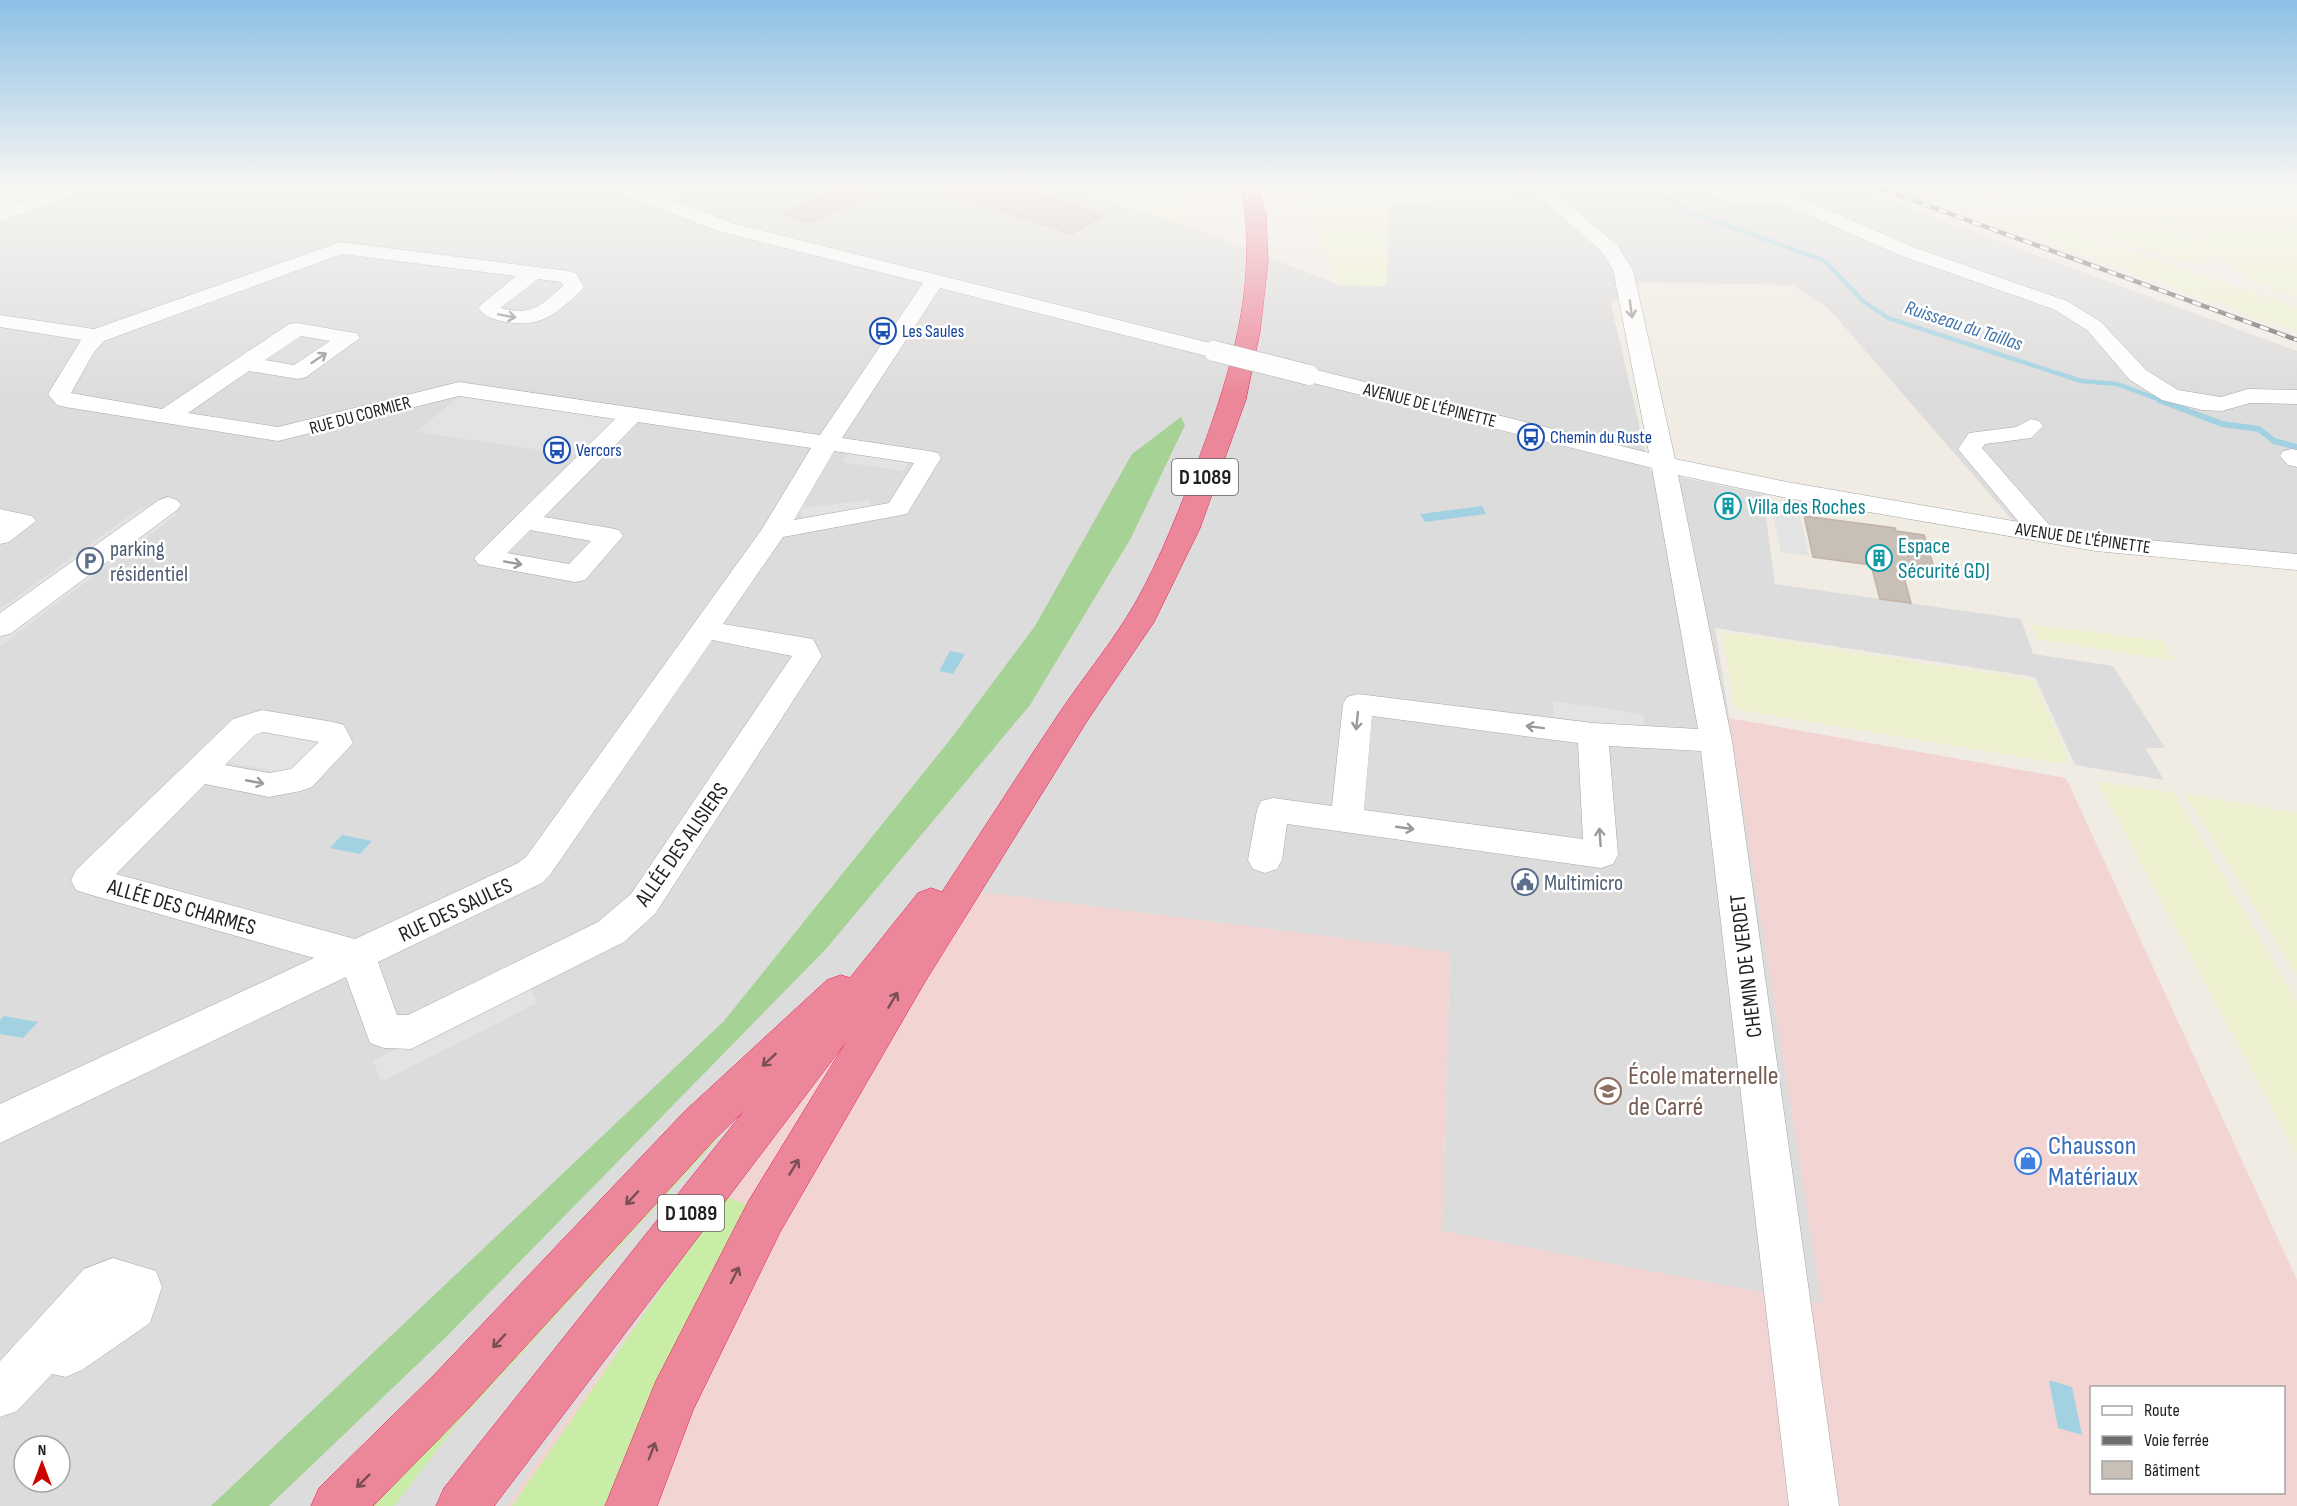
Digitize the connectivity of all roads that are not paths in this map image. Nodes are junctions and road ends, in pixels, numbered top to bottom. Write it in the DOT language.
graph roads {
  1 [pos="320,255"];
  2 [pos="399,255"];
  3 [pos="834,255"];
  4 [pos="1258,255"];
  5 [pos="1614,255"];
  6 [pos="1915,255"];
  7 [pos="534,272"];
  8 [pos="934,281"];
  9 [pos="0,321"];
  10 [pos="96,336"];
  11 [pos="244,364"];
  12 [pos="2297,397"];
  13 [pos="633,414"];
  14 [pos="167,416"];
  15 [pos="2031,426"];
  16 [pos="827,442"];
  17 [pos="1664,464"];
  18 [pos="168,505"];
  19 [pos="0,517"];
  20 [pos="524,521"];
  21 [pos="774,531"];
  22 [pos="2043,534"];
  23 [pos="0,536"];
  24 [pos="2297,562"];
  25 [pos="0,627"];
  26 [pos="705,630"];
  27 [pos="1076,713"];
  28 [pos="1593,734"];
  29 [pos="1716,741"];
  30 [pos="197,771"];
  31 [pos="1347,820"];
  32 [pos="1265,860"];
  33 [pos="919,919"];
  34 [pos="357,955"];
  35 [pos="0,1124"];
  36 [pos="44,1349"];
  37 [pos="0,1394"];
  38 [pos="338,1506"];
  39 [pos="462,1506"];
  40 [pos="631,1506"];
  41 [pos="1814,1506"];
  1 -- 10 [label="street"];
  2 -- 7 [label="street"];
  3 -- 8 [label="street, AVENUE DE L'ÉPINETTE"];
  4 -- 27 [label="highway, D 1089"];
  5 -- 17 [label="street, one-way"];
  6 -- 12 [label="street"];
  8 -- 16 [label="street, RUE DES SAULES"];
  8 -- 17 [label="street, AVENUE DE L'ÉPINETTE, bridge"];
  9 -- 10 [label="street"];
  10 -- 14 [label="street, RUE DU CORMIER"];
  11 -- 14 [label="street"];
  13 -- 14 [label="street, RUE DU CORMIER"];
  13 -- 16 [label="street, RUE DU CORMIER"];
  13 -- 20 [label="street"];
  15 -- 22 [label="street"];
  16 -- 21 [label="street, RUE DES SAULES"];
  16 -- 21 [label="street"];
  17 -- 22 [label="street, AVENUE DE L'ÉPINETTE"];
  17 -- 29 [label="street, CHEMIN DE VERDET"];
  18 -- 25 [label="street"];
  19 -- 23 [label="street"];
  21 -- 26 [label="street, RUE DES SAULES"];
  22 -- 24 [label="street, AVENUE DE L'ÉPINETTE"];
  26 -- 34 [label="street, RUE DES SAULES"];
  26 -- 34 [label="street, ALLÉE DES ALISIERS"];
  27 -- 33 [label="highway, D 1089"];
  40 -- 27 [label="highway, one-way"];
  28 -- 29 [label="street"];
  28 -- 31 [label="street, one-way"];
  31 -- 28 [label="street, one-way"];
  29 -- 41 [label="street, CHEMIN DE VERDET"];
  30 -- 34 [label="street, ALLÉE DES CHARMES"];
  31 -- 32 [label="street"];
  33 -- 38 [label="highway, one-way"];
  33 -- 39 [label="highway, D 1089"];
  34 -- 35 [label="street, RUE DES SAULES"];
  36 -- 37 [label="street"];
}
